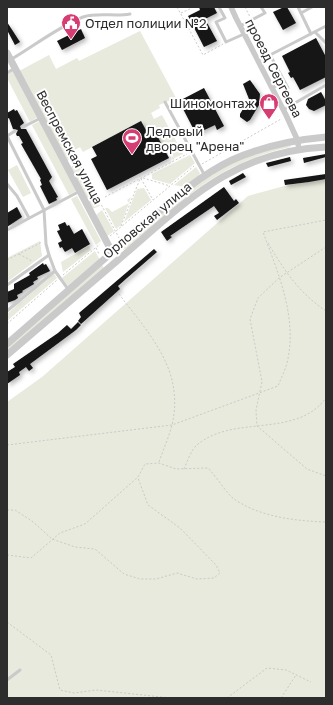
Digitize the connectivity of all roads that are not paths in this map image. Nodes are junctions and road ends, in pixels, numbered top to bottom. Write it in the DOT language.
graph roads {
  1 [pos="219,7"];
  2 [pos="232,7"];
  3 [pos="262,7"];
  4 [pos="298,7"];
  5 [pos="312,7"];
  6 [pos="301,13"];
  7 [pos="130,14"];
  8 [pos="240,26"];
  9 [pos="326,26"];
  10 [pos="315,32"];
  11 [pos="244,34"];
  12 [pos="311,34"];
  13 [pos="326,43"];
  14 [pos="270,55"];
  15 [pos="9,56"];
  16 [pos="258,60"];
  17 [pos="15,68"];
  18 [pos="7,73"];
  19 [pos="284,82"];
  20 [pos="325,85"];
  21 [pos="272,88"];
  22 [pos="288,88"];
  23 [pos="326,90"];
  24 [pos="165,102"];
  25 [pos="283,110"];
  26 [pos="41,118"];
  27 [pos="23,127"];
  28 [pos="15,131"];
  29 [pos="7,136"];
  30 [pos="326,137"];
  31 [pos="297,139"];
  32 [pos="326,147"];
  33 [pos="299,149"];
  34 [pos="205,176"];
  35 [pos="7,184"];
  36 [pos="80,191"];
  37 [pos="44,210"];
  38 [pos="29,218"];
  39 [pos="7,230"];
  40 [pos="112,252"];
  41 [pos="49,255"];
  42 [pos="118,260"];
  43 [pos="55,271"];
  44 [pos="7,285"];
  45 [pos="69,290"];
  46 [pos="7,311"];
  47 [pos="7,344"];
  48 [pos="7,355"];
  49 [pos="20,670"];
  50 [pos="7,680"];
  1 -- 11 [label="lane"];
  2 -- 8 [label="street, проезд Сергеева"];
  3 -- 8 [label="lane"];
  4 -- 6 [label="lane"];
  5 -- 6 [label="lane"];
  6 -- 12 [label="lane"];
  7 -- 15 [label="lane"];
  8 -- 11 [label="street, проезд Сергеева"];
  9 -- 10 [label="lane"];
  10 -- 12 [label="lane"];
  10 -- 13 [label="lane"];
  11 -- 16 [label="street, проезд Сергеева"];
  12 -- 14 [label="lane"];
  14 -- 16 [label="lane"];
  14 -- 19 [label="lane"];
  15 -- 17 [label="street, Веспремская улица"];
  16 -- 21 [label="street, проезд Сергеева"];
  17 -- 18 [label="lane"];
  17 -- 26 [label="street, Веспремская улица"];
  19 -- 21 [label="lane"];
  19 -- 22 [label="lane"];
  20 -- 23 [label="lane"];
  20 -- 25 [label="lane"];
  21 -- 25 [label="street, проезд Сергеева"];
  24 -- 34 [label="lane"];
  25 -- 31 [label="street, проезд Сергеева"];
  26 -- 27 [label="lane"];
  26 -- 36 [label="street, Веспремская улица"];
  28 -- 29 [label="lane"];
  29 -- 37 [label="lane"];
  30 -- 31 [label="street, Орловская улица"];
  31 -- 33 [label="street, проезд Сергеева"];
  31 -- 34 [label="street, Орловская улица"];
  32 -- 33 [label="street, Орловская улица"];
  33 -- 42 [label="street, Орловская улица"];
  34 -- 40 [label="street, Орловская улица"];
  35 -- 38 [label="lane"];
  36 -- 37 [label="lane"];
  36 -- 40 [label="street, Веспремская улица"];
  37 -- 38 [label="lane"];
  37 -- 41 [label="lane"];
  38 -- 39 [label="lane"];
  40 -- 42 [label="street"];
  40 -- 45 [label="street, Орловская улица"];
  41 -- 43 [label="lane"];
  41 -- 44 [label="lane"];
  42 -- 48 [label="street, Орловская улица"];
  43 -- 45 [label="lane"];
  43 -- 46 [label="lane"];
  45 -- 47 [label="street, Орловская улица"];
  49 -- 50 [label="lane"];
}
